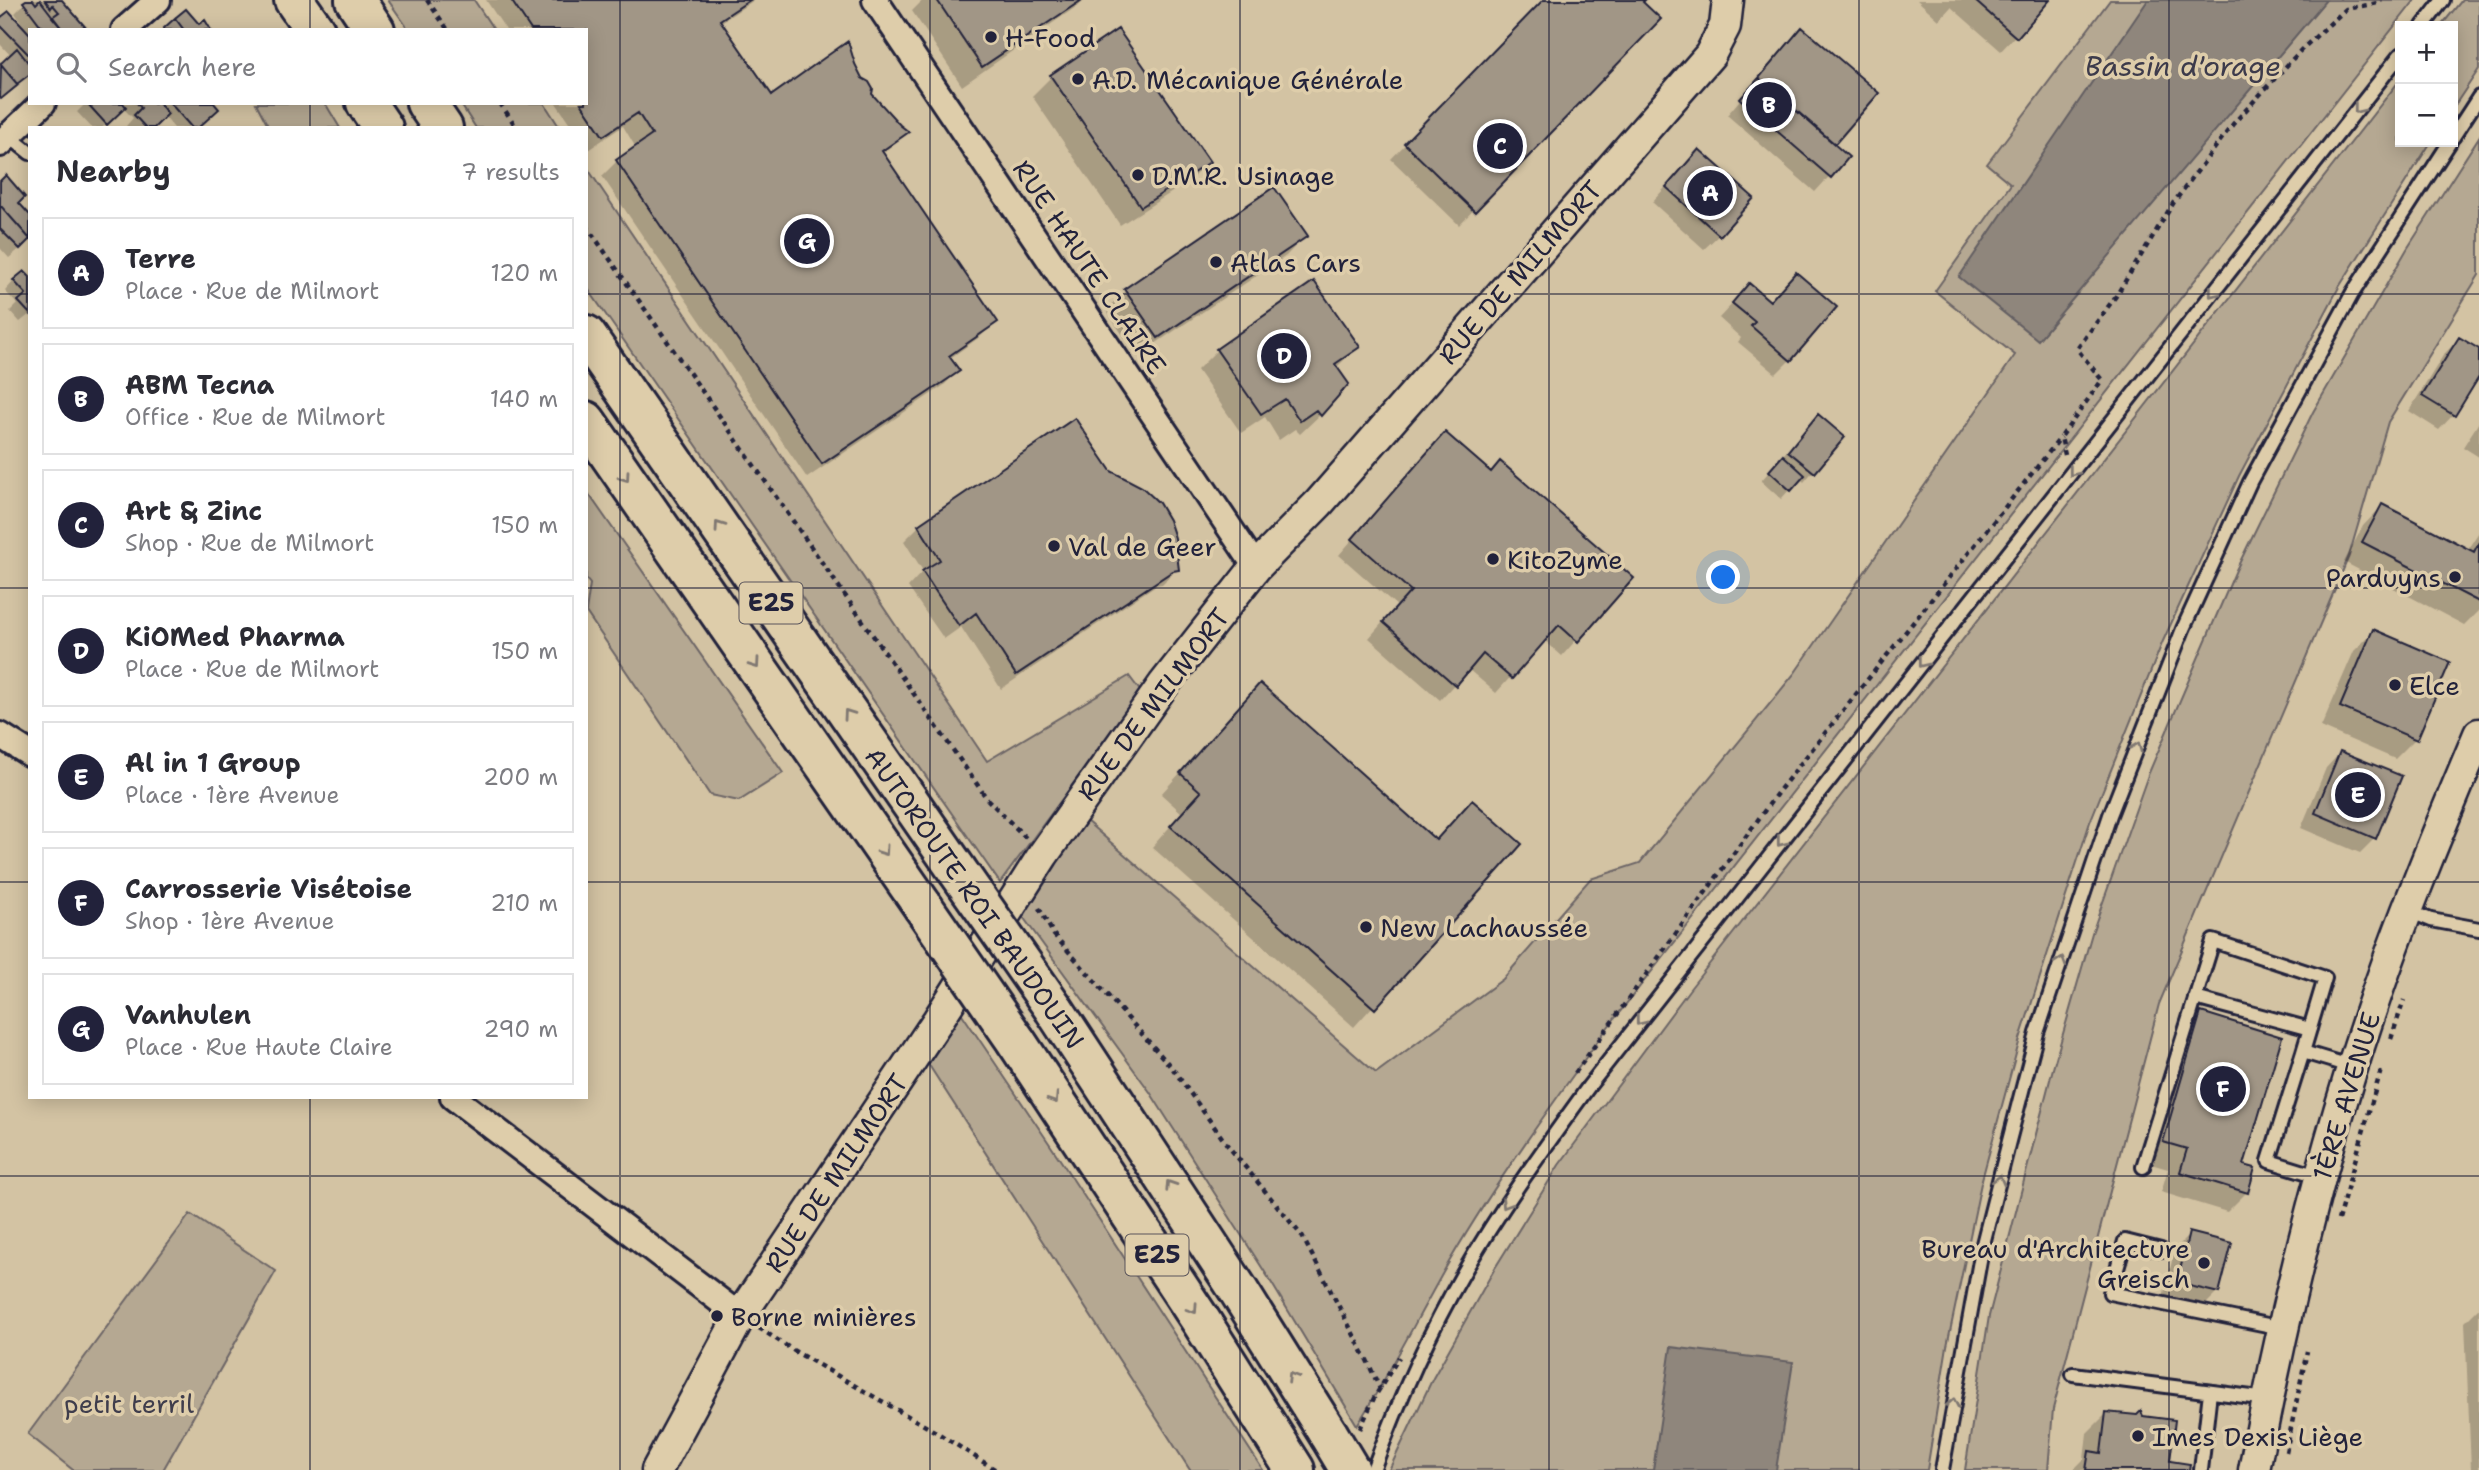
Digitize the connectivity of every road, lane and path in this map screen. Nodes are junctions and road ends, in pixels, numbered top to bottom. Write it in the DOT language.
graph roads {
  1 [pos="158,0"];
  2 [pos="294,0"];
  3 [pos="355,0"];
  4 [pos="427,0"];
  5 [pos="876,0"];
  6 [pos="1728,0"];
  7 [pos="2381,0"];
  8 [pos="2443,0"];
  9 [pos="2427,21"];
  10 [pos="126,28"];
  11 [pos="314,28"];
  12 [pos="374,28"];
  13 [pos="447,28"];
  14 [pos="2395,61"];
  15 [pos="2479,97"];
  16 [pos="41,105"];
  17 [pos="367,105"];
  18 [pos="427,105"];
  19 [pos="501,105"];
  20 [pos="382,126"];
  21 [pos="442,126"];
  22 [pos="516,126"];
  23 [pos="2458,129"];
  24 [pos="4,140"];
  25 [pos="2447,147"];
  26 [pos="28,152"];
  27 [pos="588,228"];
  28 [pos="588,338"];
  29 [pos="588,424"];
  30 [pos="2070,475"];
  31 [pos="1256,567"];
  32 [pos="2479,734"];
  33 [pos="0,735"];
  34 [pos="28,753"];
  35 [pos="1043,855"];
  36 [pos="1024,883"];
  37 [pos="2406,910"];
  38 [pos="2479,928"];
  39 [pos="2196,998"];
  40 [pos="2404,999"];
  41 [pos="2310,1029"];
  42 [pos="2387,1050"];
  43 [pos="2303,1052"];
  44 [pos="2383,1062"];
  45 [pos="2353,1067"];
  46 [pos="456,1099"];
  47 [pos="2143,1167"];
  48 [pos="2321,1177"];
  49 [pos="2338,1221"];
  50 [pos="2161,1250"];
  51 [pos="740,1316"];
  52 [pos="2296,1334"];
  53 [pos="2073,1374"];
  54 [pos="1380,1389"];
  55 [pos="2210,1392"];
  56 [pos="2268,1399"];
  57 [pos="2285,1457"];
  58 [pos="657,1470"];
  59 [pos="996,1470"];
  60 [pos="1295,1470"];
  61 [pos="1350,1470"];
  62 [pos="1373,1470"];
  63 [pos="1942,1470"];
  64 [pos="2202,1470"];
  65 [pos="2254,1470"];
  1 -- 10 [label="street"];
  2 -- 11 [label="highway"];
  3 -- 12 [label="highway"];
  4 -- 13 [label="path"];
  5 -- 31 [label="street, RUE HAUTE CLAIRE"];
  6 -- 31 [label="street, RUE DE MILMORT"];
  7 -- 30 [label="path"];
  8 -- 9 [label="lane"];
  14 -- 30 [label="lane, one-way"];
  15 -- 23 [label="lane"];
  16 -- 24 [label="street"];
  17 -- 20 [label="highway"];
  18 -- 21 [label="highway"];
  19 -- 22 [label="path"];
  24 -- 26 [label="lane"];
  63 -- 25 [label="lane, one-way"];
  27 -- 35 [label="path"];
  61 -- 28 [label="highway, AUTOROUTE ROI BAUDOUIN / E25, one-way, bridge"];
  29 -- 60 [label="highway, AUTOROUTE ROI BAUDOUIN / E25, one-way, bridge"];
  30 -- 62 [label="lane, one-way"];
  31 -- 35 [label="street, RUE DE MILMORT"];
  32 -- 37 [label="street, 1ÈRE AVENUE"];
  33 -- 34 [label="street"];
  35 -- 36 [label="street, RUE DE MILMORT"];
  36 -- 51 [label="street, RUE DE MILMORT"];
  36 -- 54 [label="path"];
  37 -- 38 [label="lane"];
  37 -- 45 [label="street, 1ÈRE AVENUE"];
  39 -- 41 [label="lane"];
  39 -- 41 [label="lane"];
  39 -- 47 [label="lane"];
  40 -- 42 [label="path"];
  41 -- 43 [label="lane"];
  43 -- 45 [label="lane"];
  43 -- 48 [label="lane"];
  44 -- 49 [label="path"];
  45 -- 48 [label="street, 1ÈRE AVENUE"];
  46 -- 51 [label="street"];
  48 -- 52 [label="street, 1ÈRE AVENUE"];
  50 -- 52 [label="lane"];
  51 -- 58 [label="street, RUE DE MILMORT"];
  51 -- 59 [label="path"];
  52 -- 56 [label="street, 1ÈRE AVENUE"];
  52 -- 57 [label="path"];
  53 -- 55 [label="lane"];
  55 -- 56 [label="lane"];
  55 -- 64 [label="lane"];
  56 -- 65 [label="street, 1ÈRE AVENUE"];
}
